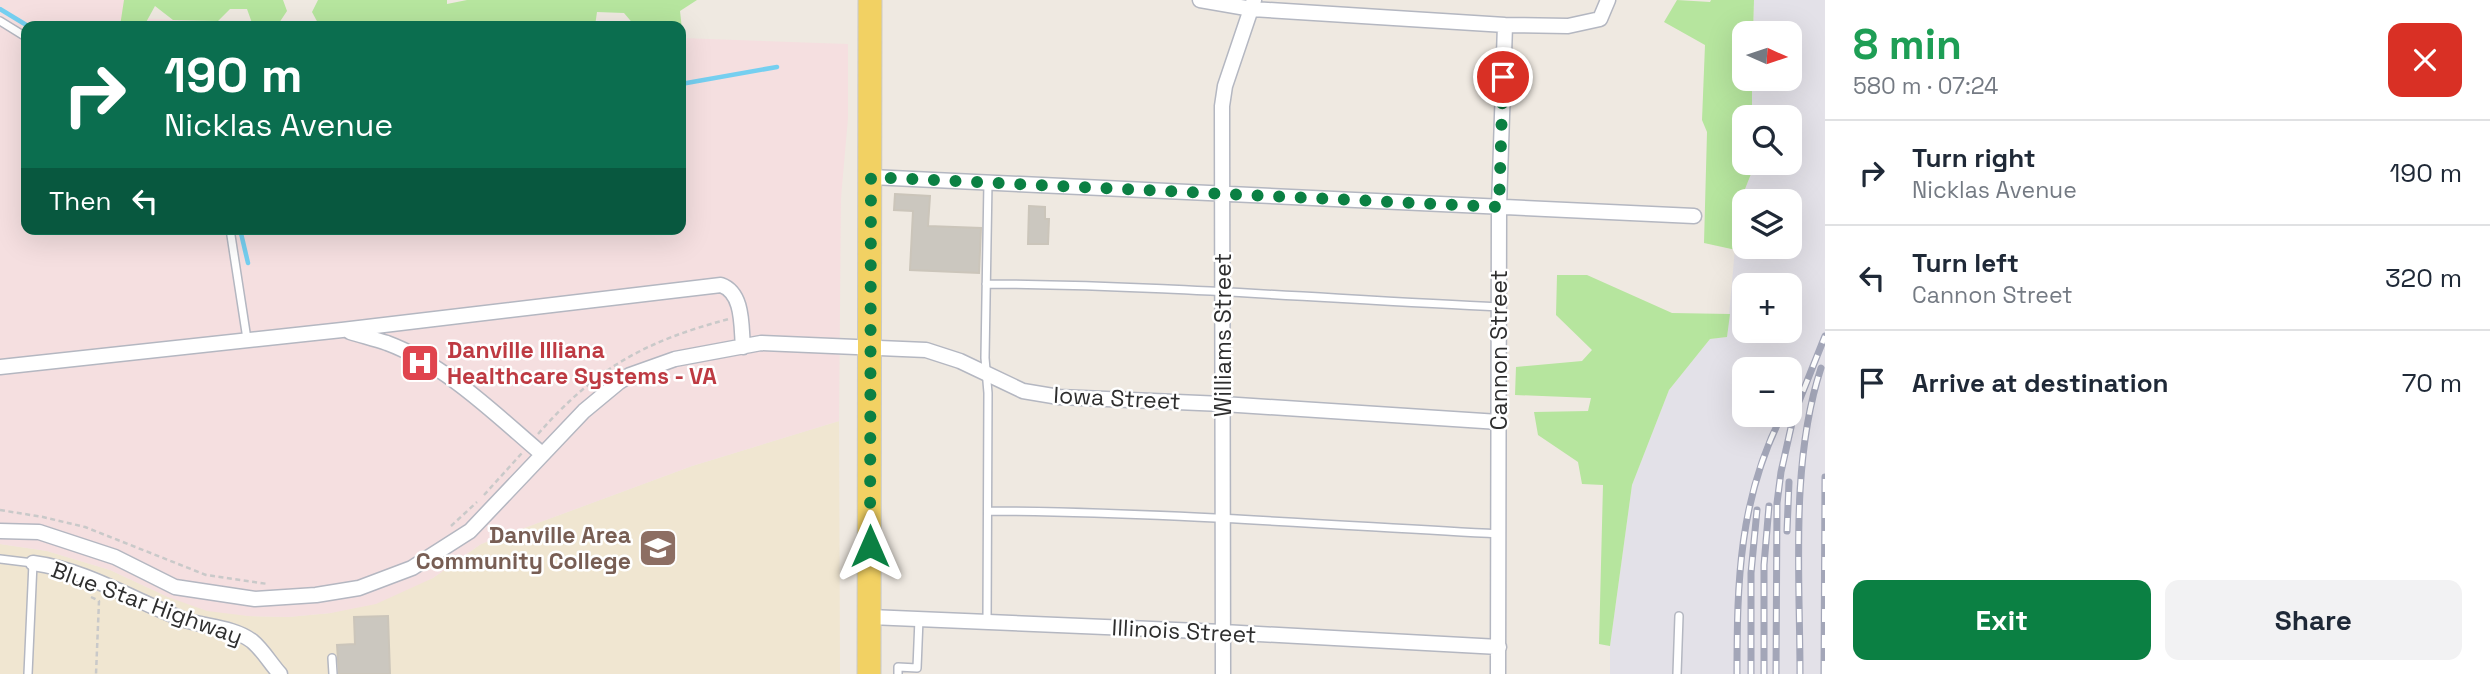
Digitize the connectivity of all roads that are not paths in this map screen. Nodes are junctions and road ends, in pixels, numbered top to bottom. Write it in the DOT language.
graph roads {
  1 [pos="870,0"];
  2 [pos="1200,0"];
  3 [pos="1608,0"];
  4 [pos="1253,4"];
  5 [pos="0,21"];
  6 [pos="1505,25"];
  7 [pos="21,34"];
  8 [pos="871,177"];
  9 [pos="988,182"];
  10 [pos="1223,194"];
  11 [pos="1499,207"];
  12 [pos="1694,216"];
  13 [pos="231,235"];
  14 [pos="986,284"];
  15 [pos="1223,291"];
  16 [pos="1500,307"];
  17 [pos="342,330"];
  18 [pos="247,339"];
  19 [pos="870,346"];
  20 [pos="743,347"];
  21 [pos="0,367"];
  22 [pos="986,376"];
  23 [pos="1223,404"];
  24 [pos="1499,422"];
  25 [pos="541,454"];
  26 [pos="988,511"];
  27 [pos="1222,520"];
  28 [pos="0,531"];
  29 [pos="1499,534"];
  30 [pos="0,559"];
  31 [pos="33,563"];
  32 [pos="870,617"];
  33 [pos="1679,617"];
  34 [pos="919,619"];
  35 [pos="987,622"];
  36 [pos="1223,632"];
  37 [pos="1499,647"];
  38 [pos="332,658"];
  39 [pos="28,674"];
  40 [pos="280,674"];
  41 [pos="332,674"];
  42 [pos="869,674"];
  43 [pos="898,674"];
  44 [pos="1223,674"];
  45 [pos="1498,674"];
  46 [pos="1677,674"];
  1 -- 8 [label="main road"];
  2 -- 4 [label="street"];
  3 -- 6 [label="street"];
  4 -- 6 [label="street"];
  4 -- 10 [label="street, Williams Street"];
  5 -- 7 [label="lane"];
  6 -- 11 [label="street, Cannon Street"];
  8 -- 9 [label="street"];
  8 -- 19 [label="main road"];
  9 -- 10 [label="street"];
  9 -- 14 [label="lane"];
  10 -- 11 [label="street"];
  10 -- 15 [label="street, Williams Street"];
  11 -- 12 [label="street"];
  11 -- 16 [label="street, Cannon Street"];
  13 -- 18 [label="lane"];
  14 -- 15 [label="lane"];
  14 -- 22 [label="lane"];
  15 -- 16 [label="lane"];
  15 -- 23 [label="street, Williams Street"];
  16 -- 24 [label="street, Cannon Street"];
  17 -- 18 [label="street"];
  17 -- 20 [label="street"];
  17 -- 25 [label="street"];
  18 -- 21 [label="street"];
  19 -- 20 [label="street, Iowa Street"];
  19 -- 22 [label="street, Iowa Street"];
  19 -- 32 [label="main road"];
  20 -- 25 [label="street, Iowa Street"];
  22 -- 23 [label="street, Iowa Street"];
  22 -- 26 [label="lane"];
  23 -- 24 [label="street, Iowa Street"];
  23 -- 27 [label="street, Williams Street"];
  24 -- 29 [label="street, Cannon Street"];
  25 -- 28 [label="street, Iowa Street"];
  26 -- 27 [label="lane"];
  26 -- 35 [label="lane"];
  27 -- 29 [label="lane"];
  27 -- 36 [label="street, Williams Street"];
  29 -- 37 [label="street, Cannon Street"];
  30 -- 31 [label="lane, Blue Star Highway"];
  31 -- 39 [label="lane"];
  31 -- 40 [label="street, Blue Star Highway"];
  32 -- 34 [label="street, Illinois Street"];
  32 -- 42 [label="main road"];
  33 -- 46 [label="lane"];
  34 -- 35 [label="street, Illinois Street"];
  34 -- 43 [label="lane"];
  35 -- 36 [label="street, Illinois Street"];
  36 -- 37 [label="street, Illinois Street"];
  36 -- 44 [label="street, Williams Street"];
  37 -- 45 [label="street, Cannon Street"];
  38 -- 41 [label="lane"];
}
